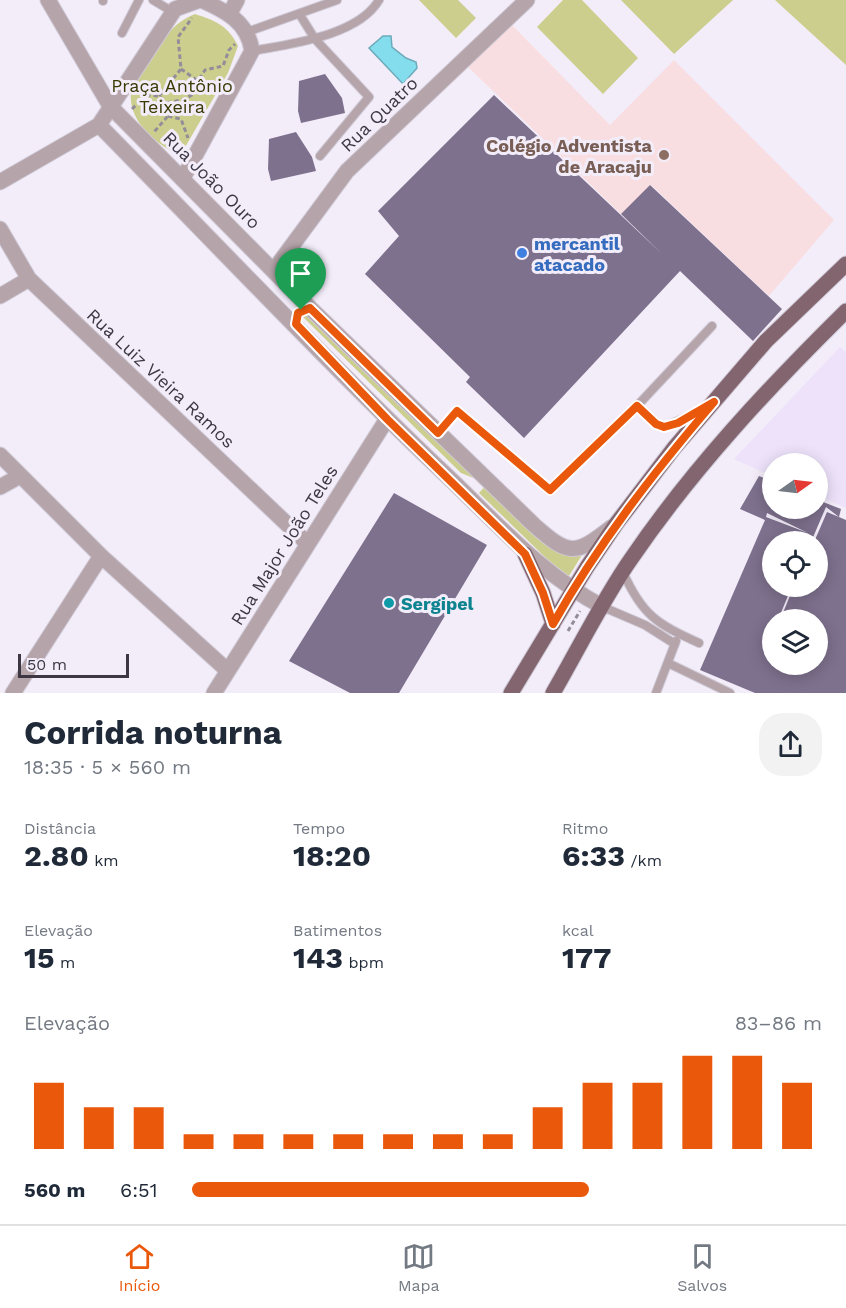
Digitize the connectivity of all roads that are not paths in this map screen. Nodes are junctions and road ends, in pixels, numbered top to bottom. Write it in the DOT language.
graph roads {
  1 [pos="48,0"];
  2 [pos="139,0"];
  3 [pos="153,0"];
  4 [pos="200,0"];
  5 [pos="337,0"];
  6 [pos="380,0"];
  7 [pos="527,0"];
  8 [pos="175,7"];
  9 [pos="233,7"];
  10 [pos="300,15"];
  11 [pos="247,32"];
  12 [pos="122,33"];
  13 [pos="315,39"];
  14 [pos="252,51"];
  15 [pos="110,106"];
  16 [pos="99,124"];
  17 [pos="320,156"];
  18 [pos="183,178"];
  19 [pos="0,182"];
  20 [pos="0,229"];
  21 [pos="846,264"];
  22 [pos="274,270"];
  23 [pos="29,279"];
  24 [pos="0,296"];
  25 [pos="310,308"];
  26 [pos="846,311"];
  27 [pos="296,324"];
  28 [pos="712,326"];
  29 [pos="714,402"];
  30 [pos="637,406"];
  31 [pos="387,419"];
  32 [pos="438,433"];
  33 [pos="0,455"];
  34 [pos="21,476"];
  35 [pos="485,479"];
  36 [pos="0,487"];
  37 [pos="466,494"];
  38 [pos="616,524"];
  39 [pos="308,544"];
  40 [pos="525,554"];
  41 [pos="101,556"];
  42 [pos="623,572"];
  43 [pos="573,589"];
  44 [pos="603,607"];
  45 [pos="553,624"];
  46 [pos="680,634"];
  47 [pos="699,643"];
  48 [pos="675,644"];
  49 [pos="668,663"];
  50 [pos="228,671"];
  51 [pos="13,693"];
  52 [pos="214,693"];
  53 [pos="511,693"];
  54 [pos="552,693"];
  55 [pos="656,693"];
  56 [pos="730,693"];
  1 -- 15 [label="street, Rua João Ouro"];
  2 -- 12 [label="lane"];
  3 -- 8 [label="lane"];
  4 -- 8 [label="street"];
  4 -- 9 [label="street"];
  5 -- 10 [label="lane"];
  6 -- 13 [label="lane"];
  7 -- 22 [label="street, Rua Quatro"];
  8 -- 15 [label="street"];
  9 -- 11 [label="street"];
  10 -- 11 [label="lane"];
  10 -- 13 [label="lane"];
  11 -- 14 [label="street"];
  13 -- 14 [label="lane"];
  13 -- 17 [label="lane"];
  14 -- 18 [label="street"];
  15 -- 16 [label="street"];
  15 -- 18 [label="street, Rua João Ouro"];
  16 -- 19 [label="street"];
  16 -- 27 [label="street"];
  18 -- 22 [label="street, Rua João Ouro"];
  20 -- 23 [label="street, Rua Luiz Vieira Ramos"];
  21 -- 29 [label="main road"];
  22 -- 25 [label="street, Rua João Ouro"];
  23 -- 24 [label="street"];
  23 -- 39 [label="street, Rua Luiz Vieira Ramos"];
  25 -- 27 [label="street"];
  25 -- 32 [label="street, Rua João Ouro"];
  26 -- 42 [label="main road"];
  27 -- 31 [label="street"];
  28 -- 30 [label="lane"];
  29 -- 30 [label="lane"];
  29 -- 38 [label="main road"];
  30 -- 32 [label="lane"];
  31 -- 37 [label="street"];
  31 -- 39 [label="street, Rua Major João Teles"];
  32 -- 35 [label="street, Rua João Ouro"];
  33 -- 34 [label="street"];
  34 -- 36 [label="street"];
  34 -- 41 [label="street"];
  35 -- 37 [label="street"];
  35 -- 38 [label="street, Rua João Ouro"];
  37 -- 40 [label="street"];
  38 -- 43 [label="main road"];
  39 -- 50 [label="street, Rua Major João Teles"];
  40 -- 43 [label="street"];
  40 -- 45 [label="main road"];
  41 -- 50 [label="street"];
  41 -- 51 [label="street"];
  42 -- 44 [label="main road"];
  42 -- 46 [label="lane"];
  43 -- 44 [label="street"];
  43 -- 45 [label="main road"];
  44 -- 48 [label="lane"];
  44 -- 54 [label="main road"];
  45 -- 53 [label="main road"];
  46 -- 47 [label="lane"];
  46 -- 48 [label="lane"];
  48 -- 49 [label="lane"];
  49 -- 55 [label="lane"];
  49 -- 56 [label="lane"];
  50 -- 52 [label="street, Rua Major João Teles"];
}
